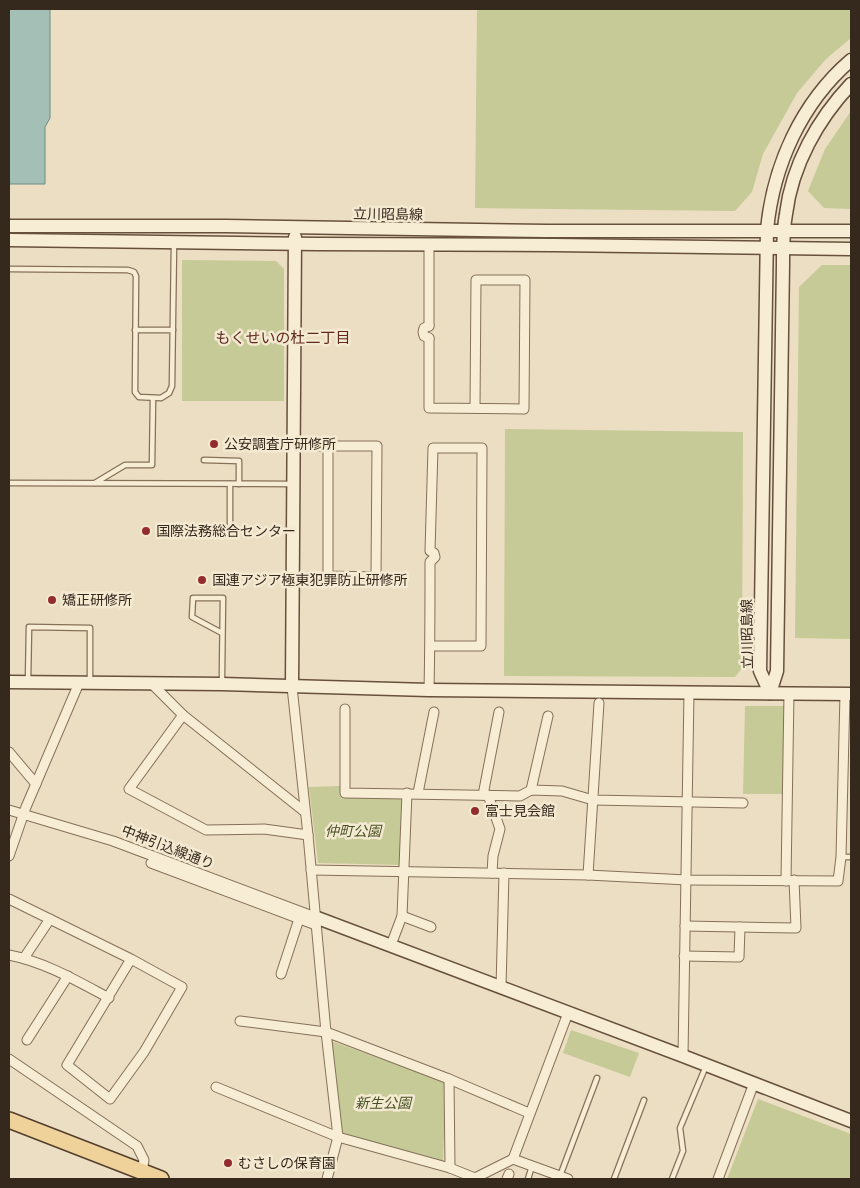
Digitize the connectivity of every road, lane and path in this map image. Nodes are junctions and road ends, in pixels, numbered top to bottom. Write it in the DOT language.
graph roads {
  1 [pos="851,60"];
  2 [pos="851,84"];
  3 [pos="9,226"];
  4 [pos="295,227"];
  5 [pos="767,230"];
  6 [pos="784,231"];
  7 [pos="851,231"];
  8 [pos="9,240"];
  9 [pos="174,242"];
  10 [pos="295,244"];
  11 [pos="430,244"];
  12 [pos="767,248"];
  13 [pos="784,248"];
  14 [pos="851,249"];
  15 [pos="9,269"];
  16 [pos="135,330"];
  17 [pos="173,330"];
  18 [pos="153,398"];
  19 [pos="475,408"];
  20 [pos="294,446"];
  21 [pos="328,446"];
  22 [pos="204,460"];
  23 [pos="9,483"];
  24 [pos="95,483"];
  25 [pos="230,484"];
  26 [pos="239,484"];
  27 [pos="294,484"];
  28 [pos="167,532"];
  29 [pos="222,633"];
  30 [pos="430,646"];
  31 [pos="9,682"];
  32 [pos="28,682"];
  33 [pos="84,683"];
  34 [pos="152,684"];
  35 [pos="222,684"];
  36 [pos="292,687"];
  37 [pos="429,690"];
  38 [pos="689,692"];
  39 [pos="770,693"];
  40 [pos="789,693"];
  41 [pos="848,694"];
  42 [pos="599,703"];
  43 [pos="345,709"];
  44 [pos="434,712"];
  45 [pos="499,712"];
  46 [pos="183,715"];
  47 [pos="548,716"];
  48 [pos="9,752"];
  49 [pos="36,784"];
  50 [pos="531,790"];
  51 [pos="407,793"];
  52 [pos="418,793"];
  53 [pos="486,795"];
  54 [pos="593,800"];
  55 [pos="687,802"];
  56 [pos="743,803"];
  57 [pos="9,810"];
  58 [pos="305,812"];
  59 [pos="23,814"];
  60 [pos="308,835"];
  61 [pos="9,856"];
  62 [pos="841,857"];
  63 [pos="851,857"];
  64 [pos="151,863"];
  65 [pos="311,870"];
  66 [pos="405,872"];
  67 [pos="492,873"];
  68 [pos="504,873"];
  69 [pos="588,875"];
  70 [pos="686,880"];
  71 [pos="790,880"];
  72 [pos="9,899"];
  73 [pos="402,916"];
  74 [pos="50,919"];
  75 [pos="299,919"];
  76 [pos="316,921"];
  77 [pos="431,926"];
  78 [pos="685,926"];
  79 [pos="740,927"];
  80 [pos="391,945"];
  81 [pos="9,955"];
  82 [pos="684,956"];
  83 [pos="24,958"];
  84 [pos="131,959"];
  85 [pos="281,974"];
  86 [pos="68,976"];
  87 [pos="501,987"];
  88 [pos="109,998"];
  89 [pos="568,1013"];
  90 [pos="240,1021"];
  91 [pos="326,1032"];
  92 [pos="27,1040"];
  93 [pos="683,1056"];
  94 [pos="9,1059"];
  95 [pos="706,1065"];
  96 [pos="597,1078"];
  97 [pos="449,1079"];
  98 [pos="754,1083"];
  99 [pos="216,1086"];
  100 [pos="644,1100"];
  101 [pos="529,1112"];
  102 [pos="9,1121"];
  103 [pos="851,1121"];
  104 [pos="338,1137"];
  105 [pos="513,1158"];
  106 [pos="532,1166"];
  107 [pos="450,1168"];
  108 [pos="141,1176"];
  109 [pos="564,1178"];
  110 [pos="161,1179"];
  111 [pos="327,1179"];
  112 [pos="528,1179"];
  113 [pos="614,1179"];
  114 [pos="672,1179"];
  115 [pos="718,1179"];
  1 -- 5 [label="main road, 立川昭島線"];
  2 -- 6 [label="main road, 立川昭島線"];
  3 -- 4 [label="main road, 立川昭島線"];
  4 -- 5 [label="main road, 立川昭島線"];
  4 -- 10 [label="main road"];
  5 -- 6 [label="main road, 立川昭島線"];
  5 -- 12 [label="main road, 立川昭島線"];
  6 -- 7 [label="main road, 立川昭島線"];
  6 -- 13 [label="main road, 立川昭島線"];
  8 -- 9 [label="main road"];
  9 -- 10 [label="main road"];
  9 -- 17 [label="lane"];
  10 -- 11 [label="main road"];
  10 -- 20 [label="main road"];
  11 -- 12 [label="main road"];
  11 -- 19 [label="street"];
  12 -- 13 [label="main road"];
  12 -- 39 [label="main road, 立川昭島線"];
  13 -- 14 [label="main road"];
  13 -- 39 [label="main road, 立川昭島線"];
  15 -- 16 [label="lane"];
  16 -- 17 [label="lane"];
  16 -- 18 [label="lane"];
  17 -- 18 [label="lane"];
  18 -- 24 [label="lane"];
  19 -- 19 [label="street"];
  20 -- 21 [label="street"];
  20 -- 27 [label="main road"];
  21 -- 21 [label="street"];
  22 -- 26 [label="lane"];
  23 -- 24 [label="lane"];
  24 -- 25 [label="lane"];
  25 -- 26 [label="lane"];
  25 -- 28 [label="lane"];
  26 -- 27 [label="lane"];
  27 -- 36 [label="main road"];
  29 -- 29 [label="lane"];
  29 -- 35 [label="lane"];
  30 -- 30 [label="street"];
  30 -- 37 [label="street"];
  31 -- 32 [label="main road"];
  32 -- 33 [label="main road"];
  32 -- 33 [label="lane"];
  33 -- 34 [label="main road"];
  33 -- 49 [label="street"];
  34 -- 35 [label="main road"];
  34 -- 46 [label="street"];
  35 -- 36 [label="main road"];
  36 -- 37 [label="main road"];
  36 -- 58 [label="street"];
  37 -- 38 [label="main road"];
  38 -- 39 [label="main road"];
  38 -- 55 [label="street"];
  39 -- 40 [label="main road"];
  40 -- 41 [label="main road"];
  40 -- 71 [label="street"];
  41 -- 62 [label="street"];
  42 -- 54 [label="street"];
  43 -- 51 [label="street"];
  44 -- 52 [label="street"];
  45 -- 53 [label="street"];
  46 -- 58 [label="street"];
  46 -- 60 [label="street"];
  47 -- 50 [label="street"];
  48 -- 49 [label="street"];
  49 -- 59 [label="street"];
  50 -- 53 [label="street"];
  50 -- 54 [label="street"];
  51 -- 52 [label="street"];
  51 -- 66 [label="street"];
  52 -- 53 [label="street"];
  53 -- 67 [label="street"];
  54 -- 55 [label="street"];
  54 -- 69 [label="street"];
  55 -- 56 [label="street"];
  55 -- 70 [label="street"];
  57 -- 59 [label="street, 中神引込線通り"];
  58 -- 60 [label="street"];
  59 -- 61 [label="street"];
  59 -- 76 [label="street, 中神引込線通り"];
  60 -- 65 [label="street"];
  62 -- 63 [label="lane"];
  62 -- 71 [label="street"];
  64 -- 75 [label="street"];
  65 -- 66 [label="street"];
  65 -- 76 [label="street"];
  66 -- 67 [label="street"];
  66 -- 73 [label="street"];
  67 -- 68 [label="street"];
  68 -- 69 [label="street"];
  68 -- 87 [label="street"];
  69 -- 70 [label="street"];
  70 -- 71 [label="street"];
  70 -- 78 [label="street"];
  71 -- 79 [label="street"];
  72 -- 74 [label="street"];
  73 -- 77 [label="street"];
  73 -- 80 [label="street"];
  74 -- 83 [label="street"];
  74 -- 84 [label="street"];
  75 -- 76 [label="street"];
  75 -- 85 [label="street"];
  76 -- 80 [label="main road"];
  76 -- 91 [label="street"];
  78 -- 79 [label="street"];
  78 -- 82 [label="street"];
  79 -- 82 [label="street"];
  80 -- 87 [label="main road"];
  81 -- 83 [label="street"];
  82 -- 93 [label="street"];
  83 -- 86 [label="street"];
  84 -- 88 [label="street"];
  84 -- 88 [label="street"];
  86 -- 88 [label="street"];
  86 -- 92 [label="street"];
  87 -- 89 [label="main road"];
  89 -- 93 [label="main road"];
  89 -- 101 [label="street"];
  90 -- 91 [label="street"];
  91 -- 97 [label="street"];
  91 -- 104 [label="street"];
  93 -- 95 [label="main road"];
  94 -- 108 [label="street"];
  95 -- 98 [label="main road"];
  95 -- 114 [label="lane"];
  96 -- 109 [label="lane"];
  97 -- 101 [label="street"];
  97 -- 107 [label="street"];
  98 -- 103 [label="main road"];
  98 -- 115 [label="street"];
  99 -- 104 [label="street"];
  100 -- 113 [label="lane"];
  101 -- 105 [label="street"];
  102 -- 108 [label="main road"];
  104 -- 107 [label="street"];
  104 -- 111 [label="street"];
  105 -- 106 [label="street"];
  105 -- 107 [label="street"];
  106 -- 109 [label="street"];
  106 -- 112 [label="lane"];
  108 -- 110 [label="main road"];
}
